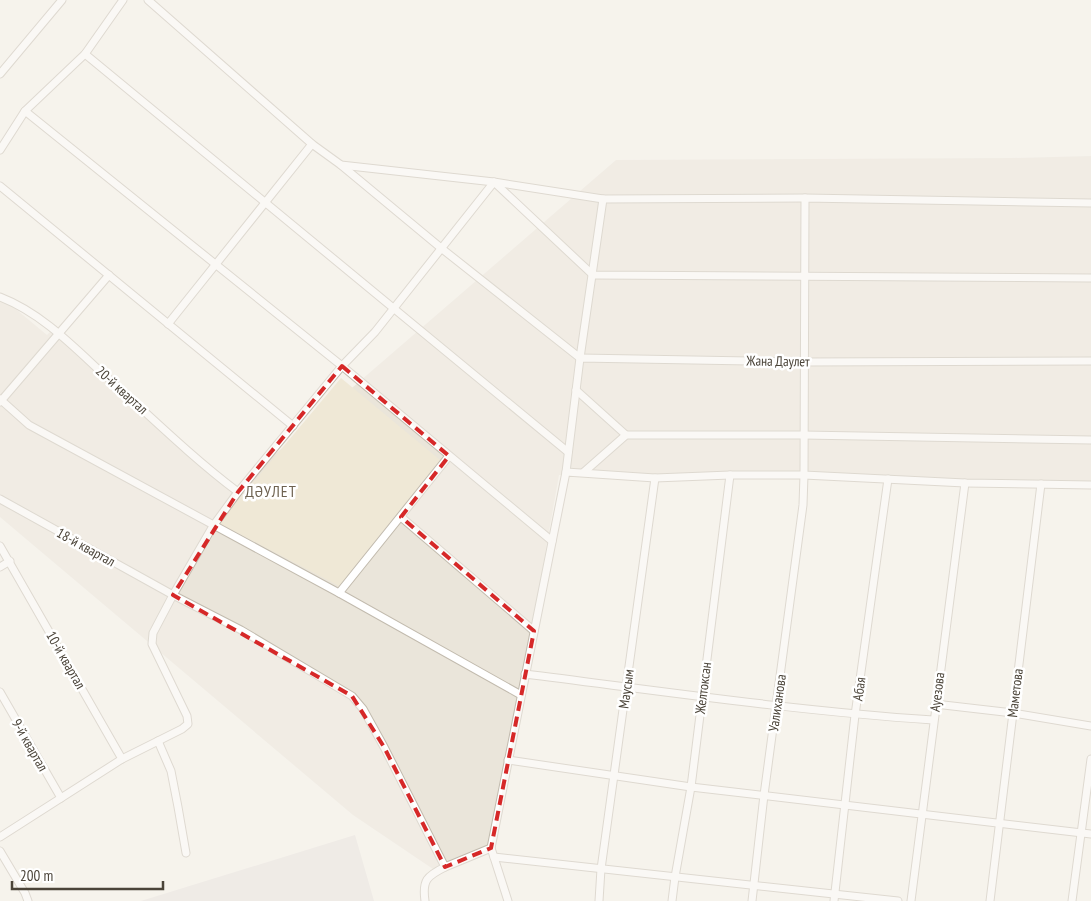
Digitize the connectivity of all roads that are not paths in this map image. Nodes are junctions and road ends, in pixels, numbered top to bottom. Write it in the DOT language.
graph roads {
  1 [pos="62,0"];
  2 [pos="123,0"];
  3 [pos="148,0"];
  4 [pos="85,54"];
  5 [pos="0,74"];
  6 [pos="25,111"];
  7 [pos="312,144"];
  8 [pos="0,150"];
  9 [pos="341,165"];
  10 [pos="494,182"];
  11 [pos="0,186"];
  12 [pos="805,198"];
  13 [pos="603,200"];
  14 [pos="266,203"];
  15 [pos="1091,203"];
  16 [pos="441,248"];
  17 [pos="215,264"];
  18 [pos="109,275"];
  19 [pos="593,275"];
  20 [pos="804,275"];
  21 [pos="1091,278"];
  22 [pos="0,297"];
  23 [pos="394,308"];
  24 [pos="168,324"];
  25 [pos="59,333"];
  26 [pos="580,358"];
  27 [pos="1091,361"];
  28 [pos="804,362"];
  29 [pos="342,366"];
  30 [pos="576,390"];
  31 [pos="0,400"];
  32 [pos="293,426"];
  33 [pos="626,435"];
  34 [pos="803,435"];
  35 [pos="1091,440"];
  36 [pos="568,452"];
  37 [pos="449,456"];
  38 [pos="566,472"];
  39 [pos="584,472"];
  40 [pos="730,475"];
  41 [pos="804,475"];
  42 [pos="656,478"];
  43 [pos="888,478"];
  44 [pos="965,483"];
  45 [pos="1041,484"];
  46 [pos="1091,485"];
  47 [pos="238,492"];
  48 [pos="0,499"];
  49 [pos="401,517"];
  50 [pos="213,526"];
  51 [pos="552,541"];
  52 [pos="0,546"];
  53 [pos="10,561"];
  54 [pos="0,567"];
  55 [pos="339,593"];
  56 [pos="173,596"];
  57 [pos="534,631"];
  58 [pos="526,674"];
  59 [pos="626,687"];
  60 [pos="0,692"];
  61 [pos="521,695"];
  62 [pos="702,698"];
  63 [pos="935,704"];
  64 [pos="776,706"];
  65 [pos="1013,713"];
  66 [pos="855,715"];
  67 [pos="933,720"];
  68 [pos="1091,726"];
  69 [pos="158,741"];
  70 [pos="1091,758"];
  71 [pos="122,759"];
  72 [pos="508,760"];
  73 [pos="614,775"];
  74 [pos="691,787"];
  75 [pos="764,795"];
  76 [pos="61,798"];
  77 [pos="845,804"];
  78 [pos="922,814"];
  79 [pos="999,823"];
  80 [pos="1081,832"];
  81 [pos="1091,834"];
  82 [pos="0,836"];
  83 [pos="491,848"];
  84 [pos="0,851"];
  85 [pos="186,853"];
  86 [pos="494,857"];
  87 [pos="444,867"];
  88 [pos="601,869"];
  89 [pos="675,876"];
  90 [pos="754,885"];
  91 [pos="834,897"];
  92 [pos="28,901"];
  93 [pos="425,901"];
  94 [pos="508,901"];
  95 [pos="599,901"];
  96 [pos="672,901"];
  97 [pos="752,901"];
  98 [pos="898,901"];
  99 [pos="911,901"];
  100 [pos="990,901"];
  101 [pos="1072,901"];
  1 -- 5 [label="street"];
  2 -- 4 [label="street"];
  3 -- 7 [label="street"];
  4 -- 6 [label="street"];
  4 -- 14 [label="street"];
  6 -- 8 [label="street"];
  6 -- 17 [label="street"];
  7 -- 9 [label="street"];
  7 -- 14 [label="street"];
  9 -- 10 [label="street"];
  9 -- 16 [label="street"];
  10 -- 13 [label="street"];
  10 -- 16 [label="street"];
  10 -- 19 [label="street"];
  11 -- 18 [label="street"];
  12 -- 13 [label="street"];
  12 -- 15 [label="street"];
  12 -- 20 [label="street, Уалиханова"];
  13 -- 19 [label="street"];
  14 -- 17 [label="street"];
  14 -- 23 [label="street"];
  16 -- 23 [label="street"];
  16 -- 26 [label="street"];
  17 -- 24 [label="street"];
  17 -- 29 [label="street"];
  18 -- 24 [label="street"];
  18 -- 25 [label="street"];
  19 -- 20 [label="street"];
  19 -- 26 [label="street"];
  20 -- 21 [label="street"];
  20 -- 28 [label="street, Уалиханова"];
  22 -- 25 [label="street, 20-й квартал"];
  23 -- 29 [label="street"];
  23 -- 36 [label="street"];
  24 -- 32 [label="street"];
  25 -- 31 [label="street"];
  25 -- 47 [label="street, 20-й квартал"];
  26 -- 28 [label="street, Жана Даулет"];
  26 -- 30 [label="street"];
  27 -- 28 [label="street, Жана Даулет"];
  28 -- 34 [label="street, Уалиханова"];
  29 -- 32 [label="street"];
  29 -- 37 [label="street"];
  30 -- 33 [label="street"];
  30 -- 36 [label="street"];
  31 -- 50 [label="street"];
  32 -- 47 [label="street"];
  33 -- 34 [label="street"];
  33 -- 39 [label="street"];
  34 -- 35 [label="street"];
  34 -- 41 [label="street, Уалиханова"];
  36 -- 38 [label="street"];
  37 -- 49 [label="street"];
  37 -- 51 [label="street"];
  38 -- 39 [label="street"];
  38 -- 51 [label="street"];
  39 -- 42 [label="street"];
  40 -- 41 [label="street"];
  40 -- 42 [label="street"];
  40 -- 62 [label="street, Желтоксан"];
  41 -- 43 [label="street"];
  41 -- 64 [label="street, Уалиханова"];
  42 -- 59 [label="street, Маусым"];
  43 -- 44 [label="street"];
  43 -- 66 [label="street, Абая"];
  44 -- 45 [label="street"];
  44 -- 63 [label="street, Ауезова"];
  45 -- 46 [label="street"];
  45 -- 65 [label="street, Маметова"];
  47 -- 50 [label="street"];
  48 -- 56 [label="street, 18-й квартал"];
  49 -- 55 [label="street"];
  49 -- 57 [label="street"];
  50 -- 55 [label="street"];
  50 -- 56 [label="street"];
  51 -- 57 [label="street"];
  52 -- 53 [label="street, 10-й квартал"];
  53 -- 54 [label="street"];
  53 -- 71 [label="street, 10-й квартал"];
  55 -- 61 [label="street"];
  56 -- 69 [label="street"];
  56 -- 87 [label="street, 18-й квартал"];
  57 -- 58 [label="street"];
  58 -- 59 [label="street"];
  58 -- 61 [label="street"];
  59 -- 62 [label="street"];
  59 -- 73 [label="street, Маусым"];
  60 -- 76 [label="street, 9-й квартал"];
  61 -- 72 [label="street"];
  62 -- 64 [label="street"];
  62 -- 74 [label="street, Желтоксан"];
  63 -- 65 [label="street"];
  63 -- 67 [label="street, Ауезова"];
  64 -- 66 [label="street"];
  64 -- 75 [label="street, Уалиханова"];
  65 -- 68 [label="street"];
  65 -- 79 [label="street, Маметова"];
  66 -- 67 [label="street"];
  66 -- 77 [label="street, Абая"];
  67 -- 78 [label="street, Ауезова"];
  69 -- 71 [label="street"];
  69 -- 85 [label="street"];
  70 -- 80 [label="street"];
  71 -- 76 [label="street"];
  72 -- 73 [label="street"];
  72 -- 83 [label="street"];
  73 -- 74 [label="street"];
  73 -- 88 [label="street, Маусым"];
  74 -- 75 [label="street"];
  74 -- 89 [label="street, Желтоксан"];
  75 -- 77 [label="street"];
  75 -- 90 [label="street, Уалиханова"];
  76 -- 82 [label="street"];
  77 -- 78 [label="street"];
  77 -- 91 [label="street, Абая"];
  78 -- 79 [label="street"];
  78 -- 99 [label="street, Ауезова"];
  79 -- 80 [label="street"];
  79 -- 100 [label="street, Маметова"];
  80 -- 81 [label="street"];
  80 -- 101 [label="street"];
  83 -- 86 [label="street"];
  83 -- 87 [label="street"];
  84 -- 92 [label="street"];
  86 -- 88 [label="street"];
  86 -- 94 [label="street"];
  87 -- 93 [label="street"];
  88 -- 89 [label="street"];
  88 -- 95 [label="street, Маусым"];
  89 -- 90 [label="street"];
  89 -- 96 [label="street, Желтоксан"];
  90 -- 91 [label="street"];
  90 -- 97 [label="street, Уалиханова"];
  91 -- 98 [label="street"];
}
